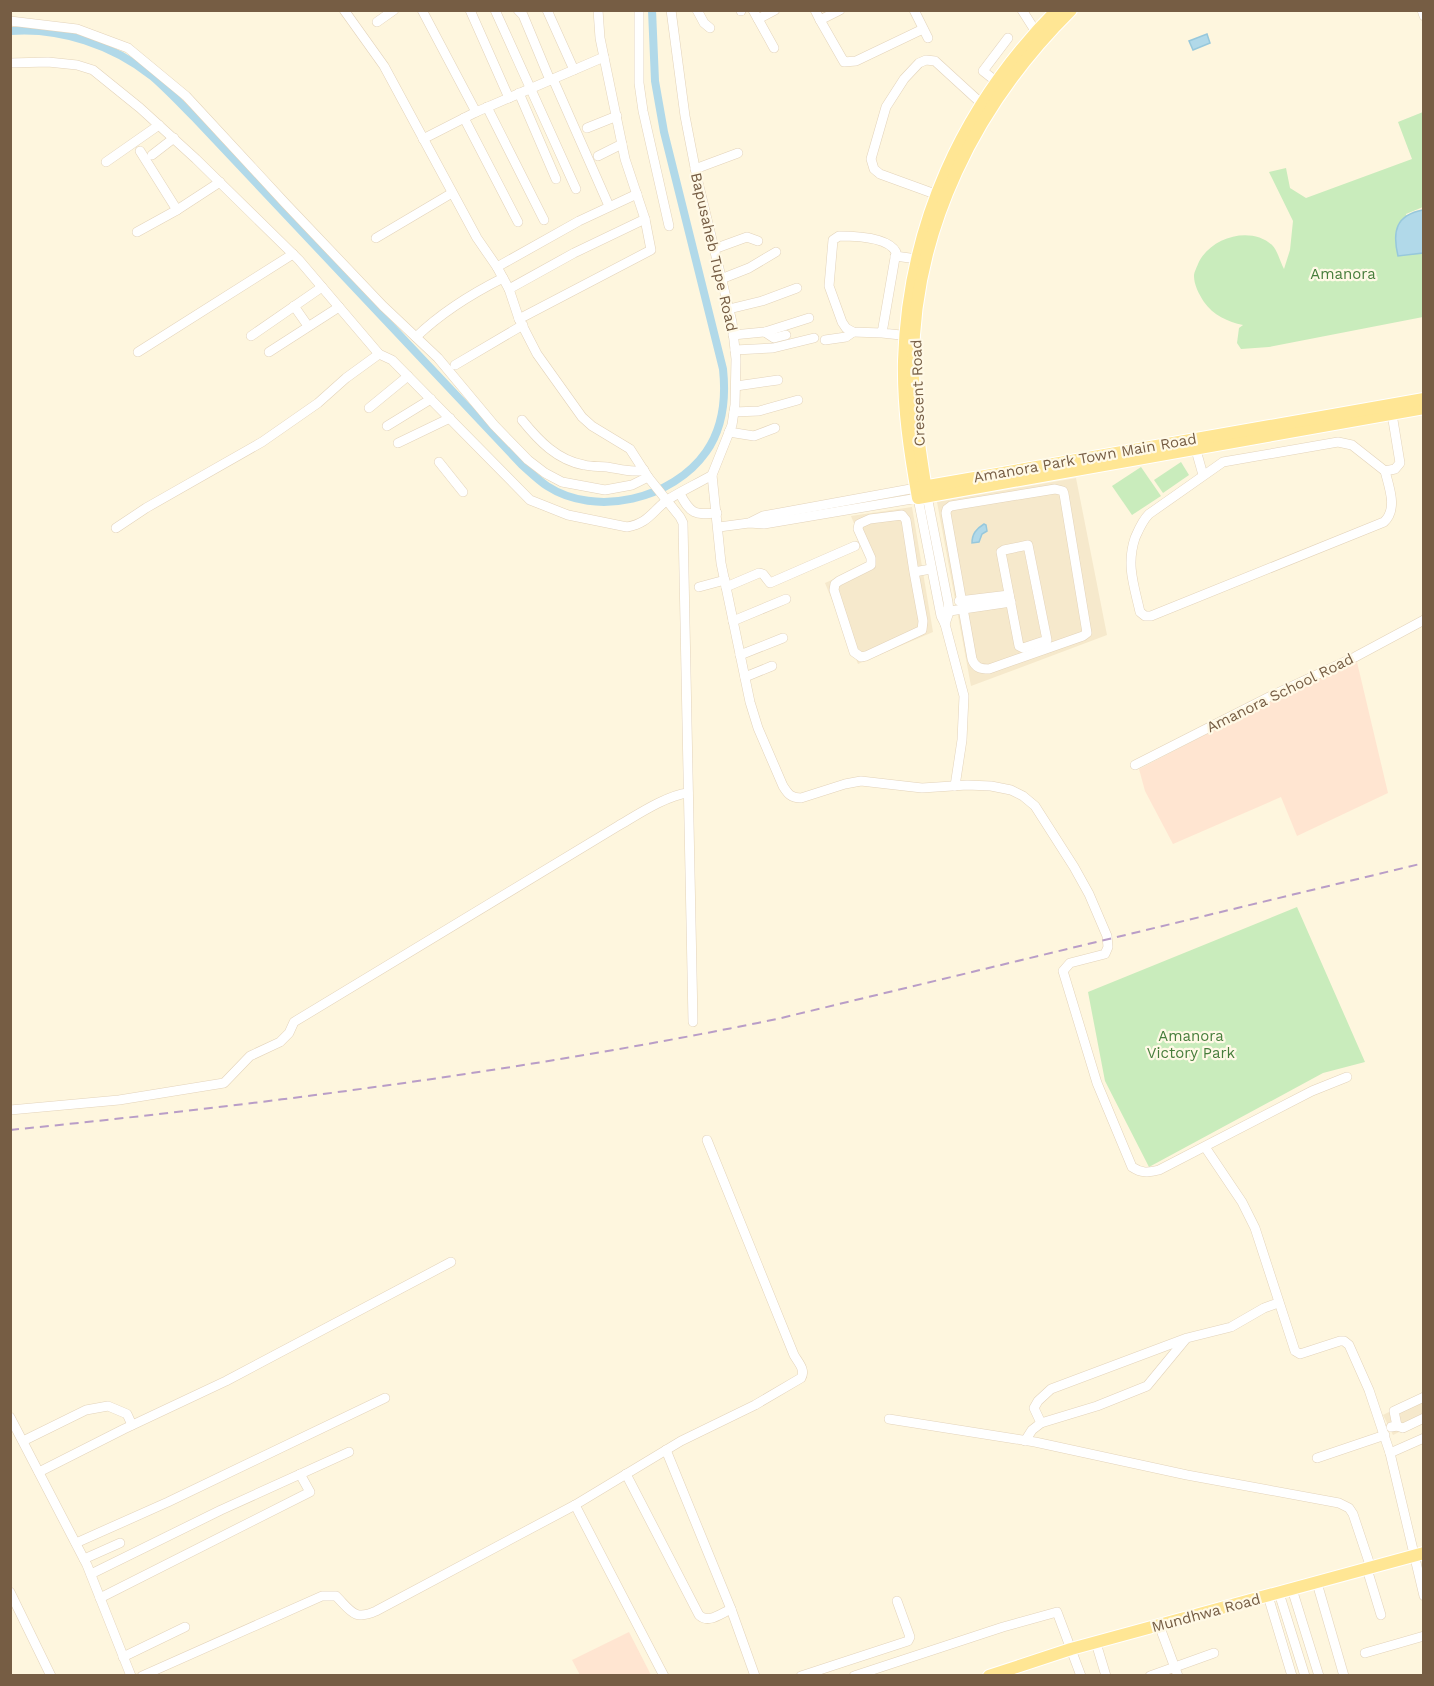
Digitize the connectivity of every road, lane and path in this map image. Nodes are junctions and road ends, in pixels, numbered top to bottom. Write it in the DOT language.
graph roads {
  1 [pos="344,10"];
  2 [pos="394,10"];
  3 [pos="422,10"];
  4 [pos="470,10"];
  5 [pos="495,10"];
  6 [pos="518,10"];
  7 [pos="547,10"];
  8 [pos="598,10"];
  9 [pos="639,10"];
  10 [pos="671,10"];
  11 [pos="696,10"];
  12 [pos="775,10"];
  13 [pos="815,10"];
  14 [pos="840,10"];
  15 [pos="914,10"];
  16 [pos="1022,10"];
  17 [pos="1058,10"];
  18 [pos="1071,10"];
  19 [pos="1422,10"];
  20 [pos="756,15"];
  21 [pos="1424,16"];
  22 [pos="820,20"];
  23 [pos="10,21"];
  24 [pos="377,22"];
  25 [pos="710,27"];
  26 [pos="923,28"];
  27 [pos="1039,35"];
  28 [pos="928,38"];
  29 [pos="1008,38"];
  30 [pos="774,48"];
  31 [pos="604,57"];
  32 [pos="10,63"];
  33 [pos="1013,66"];
  34 [pos="574,70"];
  35 [pos="552,79"];
  36 [pos="997,82"];
  37 [pos="531,88"];
  38 [pos="519,93"];
  39 [pos="508,98"];
  40 [pos="982,104"];
  41 [pos="487,107"];
  42 [pos="476,112"];
  43 [pos="617,116"];
  44 [pos="464,118"];
  45 [pos="159,125"];
  46 [pos="587,129"];
  47 [pos="174,138"];
  48 [pos="423,138"];
  49 [pos="622,144"];
  50 [pos="140,151"];
  51 [pos="738,153"];
  52 [pos="152,155"];
  53 [pos="598,156"];
  54 [pos="106,162"];
  55 [pos="695,169"];
  56 [pos="556,178"];
  57 [pos="220,182"];
  58 [pos="576,189"];
  59 [pos="452,193"];
  60 [pos="637,194"];
  61 [pos="935,194"];
  62 [pos="609,206"];
  63 [pos="177,210"];
  64 [pos="645,219"];
  65 [pos="544,220"];
  66 [pos="518,222"];
  67 [pos="669,226"];
  68 [pos="136,232"];
  69 [pos="376,238"];
  70 [pos="758,241"];
  71 [pos="714,249"];
  72 [pos="776,252"];
  73 [pos="293,254"];
  74 [pos="895,256"];
  75 [pos="917,259"];
  76 [pos="497,267"];
  77 [pos="503,278"];
  78 [pos="721,279"];
  79 [pos="322,287"];
  80 [pos="797,288"];
  81 [pos="509,289"];
  82 [pos="294,306"];
  83 [pos="339,307"];
  84 [pos="729,309"];
  85 [pos="809,318"];
  86 [pos="521,322"];
  87 [pos="308,326"];
  88 [pos="765,332"];
  89 [pos="853,332"];
  90 [pos="882,333"];
  91 [pos="786,335"];
  92 [pos="251,336"];
  93 [pos="734,336"];
  94 [pos="910,336"];
  95 [pos="416,337"];
  96 [pos="814,338"];
  97 [pos="825,340"];
  98 [pos="735,350"];
  99 [pos="138,352"];
  100 [pos="269,352"];
  101 [pos="379,354"];
  102 [pos="455,364"];
  103 [pos="408,376"];
  104 [pos="778,380"];
  105 [pos="736,386"];
  106 [pos="431,399"];
  107 [pos="1424,399"];
  108 [pos="798,400"];
  109 [pos="369,408"];
  110 [pos="1424,408"];
  111 [pos="734,412"];
  112 [pos="1392,414"];
  113 [pos="450,418"];
  114 [pos="522,420"];
  115 [pos="387,426"];
  116 [pos="775,428"];
  117 [pos="729,432"];
  118 [pos="399,442"];
  119 [pos="1195,444"];
  120 [pos="440,462"];
  121 [pos="1385,471"];
  122 [pos="712,475"];
  123 [pos="1203,475"];
  124 [pos="648,477"];
  125 [pos="463,492"];
  126 [pos="922,492"];
  127 [pos="680,494"];
  128 [pos="664,498"];
  129 [pos="717,513"];
  130 [pos="718,527"];
  131 [pos="116,528"];
  132 [pos="855,546"];
  133 [pos="931,569"];
  134 [pos="914,572"];
  135 [pos="725,583"];
  136 [pos="699,587"];
  137 [pos="1010,598"];
  138 [pos="786,599"];
  139 [pos="963,606"];
  140 [pos="946,609"];
  141 [pos="1424,620"];
  142 [pos="733,621"];
  143 [pos="783,638"];
  144 [pos="740,655"];
  145 [pos="772,666"];
  146 [pos="745,677"];
  147 [pos="1135,765"];
  148 [pos="955,786"];
  149 [pos="688,793"];
  150 [pos="693,1022"];
  151 [pos="1347,1077"];
  152 [pos="10,1110"];
  153 [pos="707,1140"];
  154 [pos="1205,1147"];
  155 [pos="451,1262"];
  156 [pos="1278,1303"];
  157 [pos="1187,1338"];
  158 [pos="1424,1397"];
  159 [pos="385,1398"];
  160 [pos="10,1417"];
  161 [pos="1424,1418"];
  162 [pos="889,1419"];
  163 [pos="1041,1423"];
  164 [pos="132,1425"];
  165 [pos="1397,1426"];
  166 [pos="1384,1432"];
  167 [pos="1424,1438"];
  168 [pos="23,1441"];
  169 [pos="1025,1441"];
  170 [pos="666,1450"];
  171 [pos="349,1452"];
  172 [pos="1390,1453"];
  173 [pos="1317,1458"];
  174 [pos="39,1472"];
  175 [pos="300,1474"];
  176 [pos="627,1474"];
  177 [pos="575,1505"];
  178 [pos="76,1543"];
  179 [pos="120,1543"];
  180 [pos="1418,1555"];
  181 [pos="84,1559"];
  182 [pos="1369,1569"];
  183 [pos="91,1574"];
  184 [pos="1317,1583"];
  185 [pos="1292,1589"];
  186 [pos="10,1592"];
  187 [pos="1274,1594"];
  188 [pos="1424,1596"];
  189 [pos="100,1598"];
  190 [pos="897,1601"];
  191 [pos="731,1609"];
  192 [pos="1381,1616"];
  193 [pos="1160,1625"];
  194 [pos="185,1627"];
  195 [pos="1424,1636"];
  196 [pos="1096,1642"];
  197 [pos="1071,1649"];
  198 [pos="1214,1653"];
  199 [pos="1365,1653"];
  200 [pos="123,1657"];
  201 [pos="1177,1671"];
  202 [pos="51,1676"];
  203 [pos="131,1676"];
  204 [pos="142,1676"];
  205 [pos="664,1676"];
  206 [pos="755,1676"];
  207 [pos="801,1676"];
  208 [pos="854,1676"];
  209 [pos="989,1676"];
  210 [pos="1081,1676"];
  211 [pos="1106,1676"];
  212 [pos="1150,1676"];
  213 [pos="1292,1676"];
  214 [pos="1305,1676"];
  215 [pos="1319,1676"];
  216 [pos="1344,1676"];
  1 -- 48 [label="street"];
  2 -- 24 [label="street"];
  3 -- 42 [label="street"];
  4 -- 39 [label="street"];
  5 -- 37 [label="street"];
  6 -- 35 [label="street"];
  7 -- 34 [label="street"];
  8 -- 31 [label="street"];
  9 -- 67 [label="street"];
  10 -- 55 [label="street, Bapusaheb Tupe Road"];
  11 -- 25 [label="street"];
  12 -- 20 [label="street"];
  13 -- 22 [label="street"];
  14 -- 22 [label="street"];
  15 -- 26 [label="street"];
  16 -- 27 [label="street"];
  17 -- 27 [label="main road, Crescent Road"];
  18 -- 27 [label="main road, Crescent Road"];
  19 -- 21 [label="street"];
  20 -- 30 [label="street"];
  22 -- 26 [label="street"];
  23 -- 95 [label="street"];
  26 -- 28 [label="street"];
  27 -- 33 [label="main road, Crescent Road"];
  29 -- 36 [label="street"];
  31 -- 34 [label="street"];
  31 -- 43 [label="street"];
  32 -- 45 [label="street"];
  33 -- 36 [label="main road, Crescent Road"];
  33 -- 94 [label="main road, Crescent Road"];
  34 -- 35 [label="street"];
  35 -- 37 [label="street"];
  35 -- 62 [label="street"];
  36 -- 40 [label="main road, Crescent Road"];
  37 -- 38 [label="street"];
  37 -- 58 [label="street"];
  38 -- 39 [label="street"];
  38 -- 56 [label="street"];
  39 -- 41 [label="street"];
  40 -- 61 [label="main road, Crescent Road"];
  40 -- 61 [label="street"];
  41 -- 42 [label="street"];
  41 -- 65 [label="street"];
  42 -- 44 [label="street"];
  43 -- 46 [label="street"];
  43 -- 49 [label="street"];
  44 -- 48 [label="street"];
  44 -- 66 [label="street"];
  45 -- 47 [label="street"];
  45 -- 54 [label="street"];
  47 -- 52 [label="street"];
  47 -- 57 [label="street"];
  48 -- 59 [label="street"];
  49 -- 53 [label="street"];
  49 -- 60 [label="street"];
  50 -- 63 [label="street"];
  51 -- 55 [label="street"];
  55 -- 71 [label="street, Bapusaheb Tupe Road"];
  57 -- 63 [label="street"];
  57 -- 73 [label="street"];
  59 -- 69 [label="street"];
  59 -- 76 [label="street"];
  60 -- 62 [label="street"];
  60 -- 64 [label="street"];
  61 -- 75 [label="main road, Crescent Road"];
  62 -- 76 [label="street"];
  63 -- 68 [label="street"];
  64 -- 81 [label="street"];
  64 -- 86 [label="street"];
  70 -- 71 [label="street"];
  71 -- 78 [label="street, Bapusaheb Tupe Road"];
  72 -- 78 [label="street"];
  73 -- 79 [label="street"];
  73 -- 99 [label="street"];
  74 -- 75 [label="street"];
  74 -- 89 [label="street"];
  74 -- 90 [label="street"];
  75 -- 94 [label="main road, Crescent Road"];
  76 -- 77 [label="street"];
  77 -- 81 [label="street"];
  77 -- 95 [label="street"];
  78 -- 84 [label="street, Bapusaheb Tupe Road"];
  79 -- 82 [label="street"];
  79 -- 83 [label="street"];
  80 -- 84 [label="street"];
  81 -- 86 [label="street"];
  82 -- 87 [label="street"];
  82 -- 92 [label="street"];
  83 -- 87 [label="street"];
  83 -- 101 [label="street"];
  84 -- 93 [label="street, Bapusaheb Tupe Road"];
  85 -- 88 [label="street"];
  86 -- 102 [label="street"];
  86 -- 124 [label="street"];
  87 -- 100 [label="street"];
  88 -- 91 [label="street"];
  88 -- 93 [label="street"];
  89 -- 90 [label="street"];
  89 -- 97 [label="street"];
  90 -- 94 [label="street"];
  93 -- 98 [label="street, Bapusaheb Tupe Road"];
  94 -- 126 [label="main road, Crescent Road"];
  95 -- 124 [label="street"];
  96 -- 98 [label="street"];
  98 -- 105 [label="street, Bapusaheb Tupe Road"];
  101 -- 103 [label="street"];
  101 -- 131 [label="street"];
  103 -- 106 [label="street"];
  103 -- 109 [label="street"];
  104 -- 105 [label="street"];
  105 -- 111 [label="street, Bapusaheb Tupe Road"];
  106 -- 113 [label="street"];
  106 -- 115 [label="street"];
  107 -- 119 [label="main road, Amanora Park Town Main Road"];
  108 -- 111 [label="street"];
  110 -- 112 [label="main road, Amanora Park Town Main Road"];
  111 -- 117 [label="street, Bapusaheb Tupe Road"];
  112 -- 119 [label="main road, Amanora Park Town Main Road"];
  112 -- 121 [label="street"];
  113 -- 118 [label="street"];
  113 -- 128 [label="street"];
  114 -- 124 [label="street"];
  116 -- 117 [label="street"];
  117 -- 122 [label="street, Bapusaheb Tupe Road"];
  119 -- 123 [label="street"];
  119 -- 126 [label="main road, Amanora Park Town Main Road"];
  120 -- 125 [label="street"];
  121 -- 123 [label="street"];
  121 -- 123 [label="street"];
  122 -- 127 [label="street"];
  122 -- 129 [label="street, Bapusaheb Tupe Road"];
  124 -- 128 [label="street"];
  126 -- 130 [label="street, Amanora Park Town Main Road"];
  126 -- 133 [label="street"];
  126 -- 140 [label="street"];
  127 -- 128 [label="street"];
  127 -- 129 [label="street"];
  128 -- 149 [label="street"];
  129 -- 130 [label="street, Bapusaheb Tupe Road"];
  130 -- 135 [label="street, Bapusaheb Tupe Road"];
  132 -- 135 [label="street"];
  133 -- 134 [label="street"];
  133 -- 140 [label="street"];
  134 -- 134 [label="street"];
  135 -- 136 [label="street"];
  135 -- 142 [label="street, Bapusaheb Tupe Road"];
  137 -- 137 [label="street"];
  137 -- 139 [label="street"];
  138 -- 142 [label="street"];
  139 -- 139 [label="street"];
  139 -- 140 [label="street"];
  140 -- 148 [label="street"];
  141 -- 147 [label="street, Amanora School Road"];
  142 -- 144 [label="street, Bapusaheb Tupe Road"];
  143 -- 144 [label="street"];
  144 -- 146 [label="street, Bapusaheb Tupe Road"];
  145 -- 146 [label="street"];
  146 -- 148 [label="street, Bapusaheb Tupe Road"];
  148 -- 154 [label="street"];
  149 -- 150 [label="street"];
  149 -- 152 [label="street"];
  151 -- 154 [label="street"];
  153 -- 170 [label="street"];
  154 -- 156 [label="street"];
  155 -- 164 [label="street"];
  156 -- 157 [label="street"];
  156 -- 166 [label="street"];
  157 -- 163 [label="street"];
  157 -- 163 [label="street"];
  158 -- 165 [label="street"];
  159 -- 178 [label="street"];
  160 -- 168 [label="street"];
  161 -- 165 [label="street"];
  162 -- 169 [label="street"];
  163 -- 169 [label="street"];
  164 -- 168 [label="street"];
  164 -- 174 [label="street"];
  165 -- 166 [label="street"];
  166 -- 172 [label="street"];
  166 -- 173 [label="street"];
  167 -- 172 [label="street"];
  168 -- 174 [label="street"];
  169 -- 182 [label="street"];
  170 -- 176 [label="street"];
  170 -- 191 [label="street"];
  171 -- 175 [label="street"];
  172 -- 180 [label="street"];
  174 -- 178 [label="street"];
  175 -- 183 [label="street"];
  175 -- 189 [label="street"];
  176 -- 177 [label="street"];
  176 -- 191 [label="street"];
  177 -- 204 [label="street"];
  177 -- 205 [label="street"];
  178 -- 181 [label="street"];
  179 -- 181 [label="street"];
  180 -- 182 [label="main road, Mundhwa Road"];
  180 -- 188 [label="street"];
  181 -- 183 [label="street"];
  182 -- 184 [label="main road, Mundhwa Road"];
  182 -- 192 [label="street"];
  183 -- 189 [label="street"];
  184 -- 185 [label="main road, Mundhwa Road"];
  184 -- 216 [label="street"];
  185 -- 187 [label="main road, Mundhwa Road"];
  185 -- 215 [label="street"];
  186 -- 202 [label="street"];
  187 -- 193 [label="main road, Mundhwa Road"];
  187 -- 213 [label="street"];
  187 -- 214 [label="street"];
  189 -- 200 [label="street"];
  190 -- 207 [label="street"];
  191 -- 206 [label="street"];
  193 -- 196 [label="main road, Mundhwa Road"];
  193 -- 201 [label="street"];
  194 -- 200 [label="street"];
  195 -- 199 [label="street"];
  196 -- 197 [label="main road, Mundhwa Road"];
  196 -- 211 [label="street"];
  197 -- 208 [label="street"];
  197 -- 209 [label="main road, Mundhwa Road"];
  197 -- 210 [label="street"];
  198 -- 201 [label="street"];
  200 -- 203 [label="street"];
  201 -- 212 [label="street"];
}
